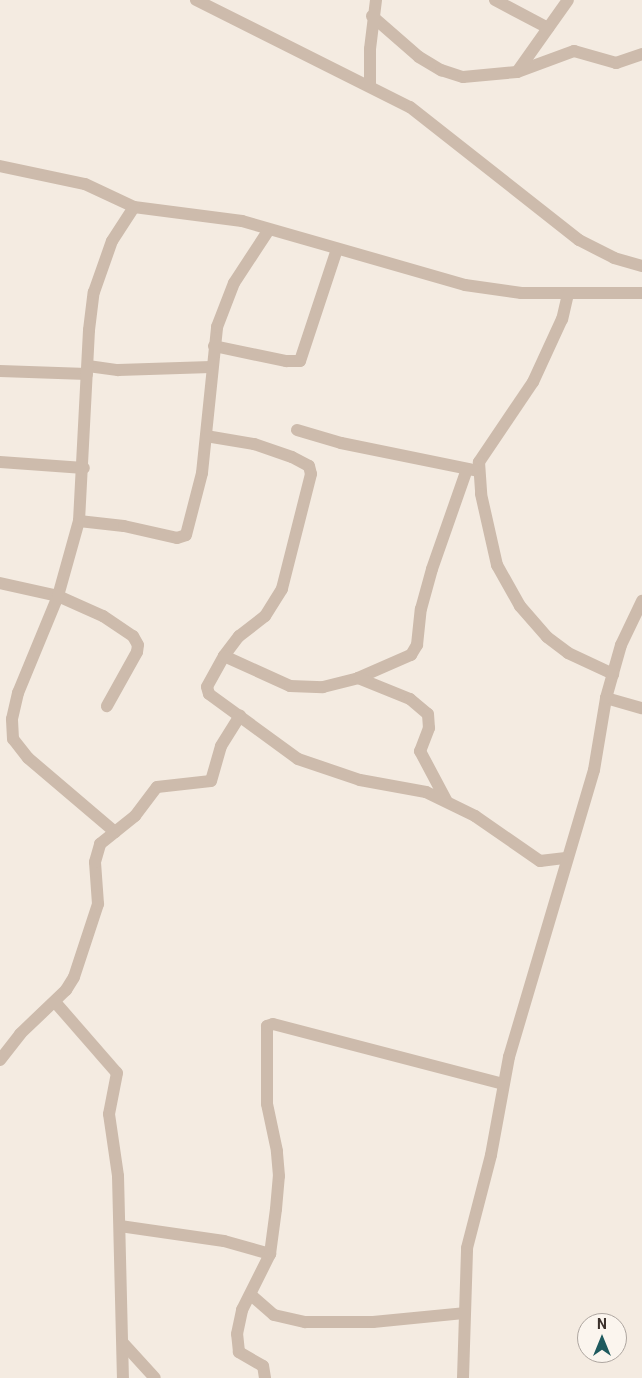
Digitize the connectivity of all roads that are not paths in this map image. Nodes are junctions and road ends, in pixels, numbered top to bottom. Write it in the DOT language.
graph roads {
  1 [pos="196,0"];
  2 [pos="376,0"];
  3 [pos="495,0"];
  4 [pos="568,0"];
  5 [pos="372,16"];
  6 [pos="548,28"];
  7 [pos="642,54"];
  8 [pos="517,72"];
  9 [pos="370,86"];
  10 [pos="0,166"];
  11 [pos="134,207"];
  12 [pos="268,231"];
  13 [pos="337,249"];
  14 [pos="642,266"];
  15 [pos="642,293"];
  16 [pos="568,294"];
  17 [pos="214,346"];
  18 [pos="211,367"];
  19 [pos="88,370"];
  20 [pos="0,371"];
  21 [pos="297,430"];
  22 [pos="206,436"];
  23 [pos="0,462"];
  24 [pos="84,468"];
  25 [pos="473,469"];
  26 [pos="79,521"];
  27 [pos="0,583"];
  28 [pos="58,596"];
  29 [pos="642,600"];
  30 [pos="224,656"];
  31 [pos="613,674"];
  32 [pos="358,678"];
  33 [pos="606,698"];
  34 [pos="107,706"];
  35 [pos="642,708"];
  36 [pos="240,715"];
  37 [pos="446,800"];
  38 [pos="115,832"];
  39 [pos="566,858"];
  40 [pos="55,1002"];
  41 [pos="0,1060"];
  42 [pos="503,1084"];
  43 [pos="120,1226"];
  44 [pos="270,1254"];
  45 [pos="251,1295"];
  46 [pos="464,1313"];
  47 [pos="123,1343"];
  48 [pos="123,1378"];
  49 [pos="155,1378"];
  50 [pos="265,1378"];
  51 [pos="462,1378"];
  1 -- 9 [label="street"];
  2 -- 5 [label="street"];
  3 -- 6 [label="street"];
  4 -- 6 [label="street"];
  5 -- 8 [label="street"];
  5 -- 9 [label="street"];
  6 -- 8 [label="street"];
  7 -- 8 [label="street"];
  9 -- 14 [label="street"];
  10 -- 11 [label="street"];
  11 -- 12 [label="street"];
  11 -- 19 [label="street"];
  12 -- 13 [label="street"];
  12 -- 17 [label="street"];
  13 -- 16 [label="street"];
  13 -- 17 [label="street"];
  15 -- 16 [label="street"];
  16 -- 25 [label="street"];
  17 -- 18 [label="street"];
  18 -- 19 [label="street"];
  18 -- 22 [label="street"];
  19 -- 20 [label="street"];
  19 -- 24 [label="street"];
  21 -- 25 [label="street"];
  22 -- 26 [label="street"];
  22 -- 30 [label="street"];
  23 -- 24 [label="street"];
  24 -- 26 [label="street"];
  25 -- 31 [label="street"];
  25 -- 32 [label="street"];
  26 -- 28 [label="street"];
  27 -- 28 [label="street"];
  28 -- 34 [label="street"];
  28 -- 38 [label="street"];
  29 -- 31 [label="street"];
  30 -- 32 [label="street"];
  30 -- 36 [label="street"];
  31 -- 33 [label="street"];
  32 -- 37 [label="street"];
  33 -- 35 [label="street"];
  33 -- 39 [label="street"];
  36 -- 37 [label="street"];
  36 -- 38 [label="street"];
  37 -- 39 [label="street"];
  38 -- 40 [label="street"];
  39 -- 42 [label="street"];
  40 -- 41 [label="street"];
  40 -- 43 [label="street"];
  42 -- 44 [label="street"];
  42 -- 46 [label="street"];
  43 -- 44 [label="street"];
  43 -- 47 [label="street"];
  44 -- 45 [label="street"];
  45 -- 46 [label="street"];
  45 -- 50 [label="street"];
  46 -- 51 [label="street"];
  47 -- 48 [label="street"];
  47 -- 49 [label="street"];
}
